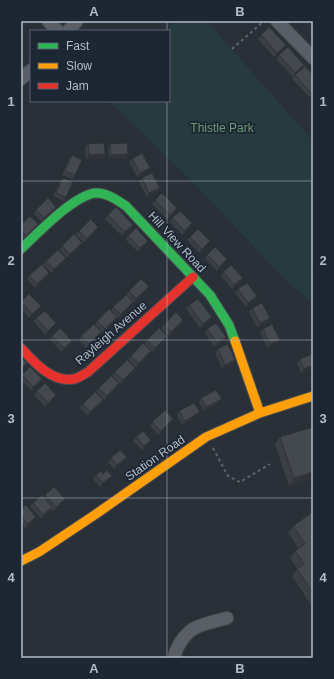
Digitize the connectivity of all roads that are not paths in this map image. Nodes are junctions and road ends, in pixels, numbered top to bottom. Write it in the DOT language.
graph roads {
  1 [pos="48,21"];
  2 [pos="77,21"];
  3 [pos="277,21"];
  4 [pos="57,30"];
  5 [pos="69,30"];
  6 [pos="308,45"];
  7 [pos="313,58"];
  8 [pos="30,71"];
  9 [pos="21,80"];
  10 [pos="21,249"];
  11 [pos="193,277"];
  12 [pos="21,348"];
  13 [pos="313,396"];
  14 [pos="260,413"];
  15 [pos="21,561"];
  16 [pos="227,618"];
  17 [pos="174,658"];
  1 -- 4 [label="street"];
  2 -- 5 [label="street"];
  3 -- 6 [label="street"];
  6 -- 7 [label="street"];
  8 -- 9 [label="street"];
  10 -- 11 [label="street, Hill View Road"];
  11 -- 12 [label="street, Rayleigh Avenue"];
  11 -- 14 [label="street, Hill View Road"];
  13 -- 14 [label="street, Station Road"];
  14 -- 15 [label="street, Station Road"];
  16 -- 17 [label="street"];
}
